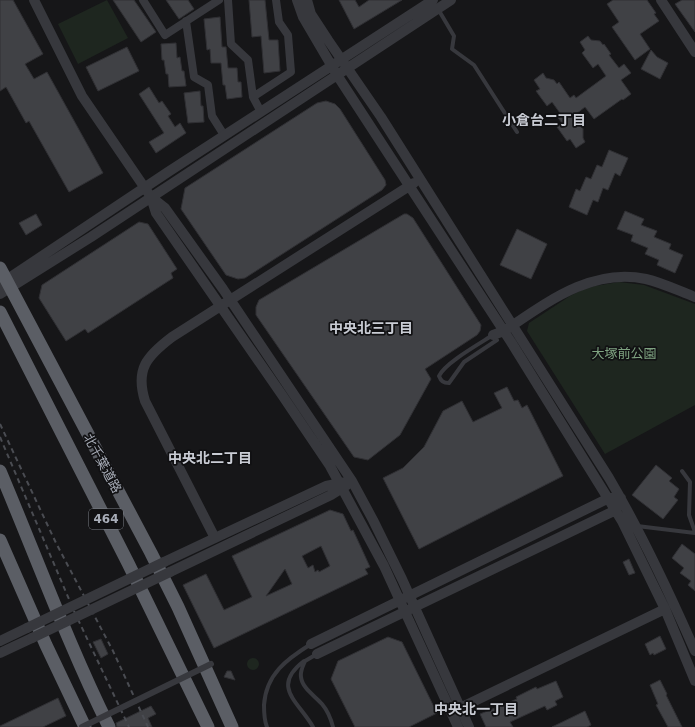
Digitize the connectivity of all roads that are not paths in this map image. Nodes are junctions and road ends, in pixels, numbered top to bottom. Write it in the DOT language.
graph roads {
  1 [pos="34,0"];
  2 [pos="143,0"];
  3 [pos="219,0"];
  4 [pos="228,0"];
  5 [pos="276,0"];
  6 [pos="297,0"];
  7 [pos="307,0"];
  8 [pos="451,0"];
  9 [pos="661,0"];
  10 [pos="435,4"];
  11 [pos="186,22"];
  12 [pos="695,52"];
  13 [pos="341,60"];
  14 [pos="332,66"];
  15 [pos="347,68"];
  16 [pos="337,75"];
  17 [pos="253,97"];
  18 [pos="261,112"];
  19 [pos="517,132"];
  20 [pos="224,135"];
  21 [pos="420,179"];
  22 [pos="409,186"];
  23 [pos="144,188"];
  24 [pos="151,197"];
  25 [pos="0,268"];
  26 [pos="4,287"];
  27 [pos="695,297"];
  28 [pos="231,300"];
  29 [pos="220,306"];
  30 [pos="0,312"];
  31 [pos="508,328"];
  32 [pos="495,337"];
  33 [pos="0,471"];
  34 [pos="682,471"];
  35 [pos="352,481"];
  36 [pos="341,486"];
  37 [pos="609,498"];
  38 [pos="621,498"];
  39 [pos="616,510"];
  40 [pos="637,526"];
  41 [pos="695,532"];
  42 [pos="215,538"];
  43 [pos="0,540"];
  44 [pos="410,596"];
  45 [pos="400,600"];
  46 [pos="415,607"];
  47 [pos="666,609"];
  48 [pos="405,612"];
  49 [pos="0,641"];
  50 [pos="311,644"];
  51 [pos="695,651"];
  52 [pos="0,653"];
  53 [pos="317,654"];
  54 [pos="305,661"];
  55 [pos="211,664"];
  56 [pos="695,681"];
  57 [pos="460,708"];
  58 [pos="82,727"];
  59 [pos="86,727"];
  60 [pos="109,727"];
  61 [pos="208,727"];
  62 [pos="232,727"];
  63 [pos="267,727"];
  64 [pos="313,727"];
  65 [pos="333,727"];
  66 [pos="458,727"];
  67 [pos="468,727"];
  1 -- 23 [label="street"];
  2 -- 11 [label="street"];
  3 -- 11 [label="street"];
  4 -- 17 [label="street"];
  5 -- 17 [label="street"];
  6 -- 14 [label="street"];
  7 -- 13 [label="street"];
  8 -- 10 [label="street"];
  9 -- 12 [label="street"];
  10 -- 13 [label="street"];
  10 -- 15 [label="street"];
  10 -- 19 [label="lane"];
  11 -- 20 [label="street"];
  13 -- 14 [label="street"];
  13 -- 15 [label="street"];
  14 -- 16 [label="street"];
  14 -- 18 [label="street"];
  15 -- 16 [label="street"];
  15 -- 21 [label="street"];
  16 -- 22 [label="street"];
  16 -- 24 [label="street"];
  17 -- 18 [label="street"];
  18 -- 20 [label="street"];
  20 -- 23 [label="street"];
  21 -- 22 [label="street"];
  21 -- 31 [label="street"];
  22 -- 28 [label="street"];
  22 -- 31 [label="street"];
  23 -- 24 [label="street"];
  23 -- 26 [label="street"];
  24 -- 26 [label="street"];
  24 -- 28 [label="street"];
  24 -- 29 [label="street"];
  25 -- 26 [label="highway, 北千葉道路 / 464"];
  26 -- 62 [label="highway, 北千葉道路 / 464"];
  27 -- 31 [label="street"];
  28 -- 29 [label="street"];
  28 -- 35 [label="street"];
  29 -- 36 [label="street"];
  29 -- 42 [label="street"];
  30 -- 61 [label="highway, 北千葉道路 / 464"];
  31 -- 32 [label="street"];
  31 -- 37 [label="street"];
  31 -- 38 [label="street"];
  32 -- 32 [label="lane"];
  33 -- 60 [label="highway"];
  34 -- 41 [label="lane"];
  35 -- 36 [label="street"];
  35 -- 44 [label="street"];
  36 -- 42 [label="street"];
  36 -- 45 [label="street"];
  36 -- 52 [label="street, bridge"];
  37 -- 38 [label="street"];
  37 -- 39 [label="street"];
  37 -- 44 [label="street"];
  38 -- 39 [label="street"];
  38 -- 40 [label="street"];
  39 -- 46 [label="street"];
  39 -- 47 [label="street"];
  40 -- 41 [label="lane"];
  40 -- 51 [label="street"];
  42 -- 49 [label="street, bridge"];
  43 -- 59 [label="highway"];
  44 -- 45 [label="street"];
  44 -- 46 [label="street"];
  45 -- 48 [label="street"];
  45 -- 50 [label="street"];
  46 -- 48 [label="street"];
  46 -- 57 [label="street"];
  47 -- 56 [label="street"];
  47 -- 57 [label="street"];
  48 -- 53 [label="street"];
  48 -- 66 [label="street"];
  50 -- 63 [label="lane"];
  53 -- 54 [label="lane"];
  54 -- 64 [label="lane"];
  54 -- 65 [label="lane"];
  55 -- 58 [label="street, bridge"];
  57 -- 67 [label="street"];
}
